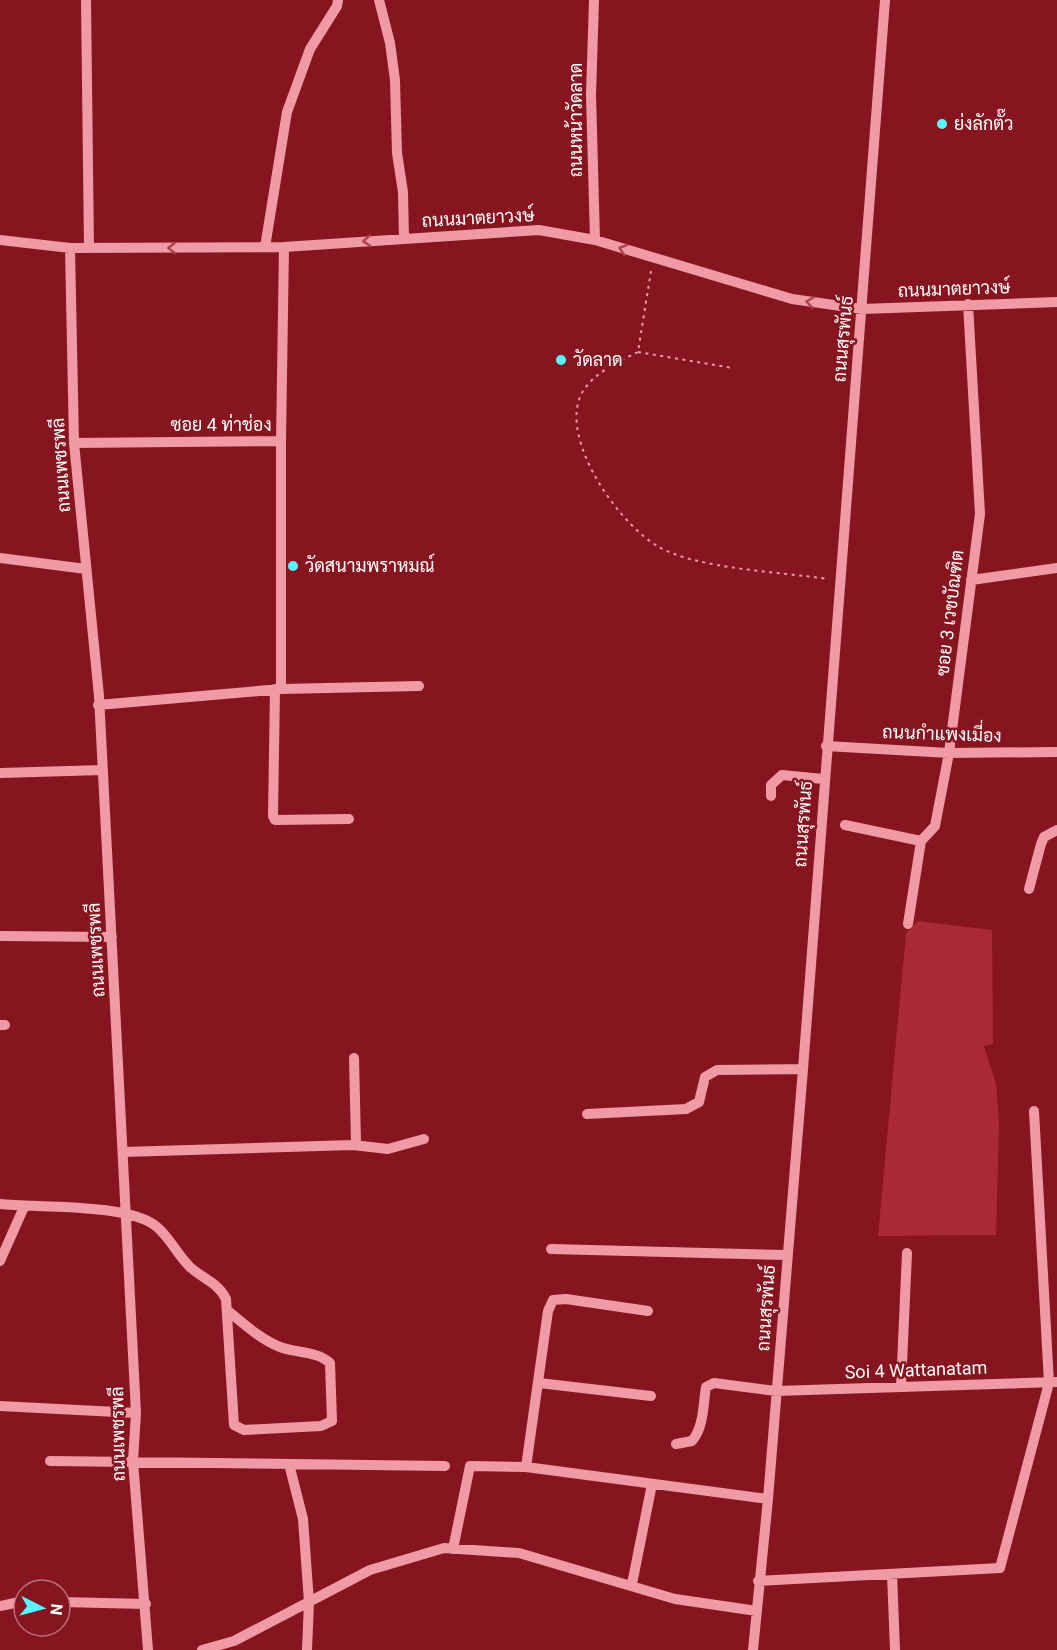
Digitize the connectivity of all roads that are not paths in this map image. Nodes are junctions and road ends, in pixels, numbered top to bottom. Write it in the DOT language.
graph roads {
  1 [pos="86,0"];
  2 [pos="338,0"];
  3 [pos="379,0"];
  4 [pos="594,0"];
  5 [pos="885,0"];
  6 [pos="404,239"];
  7 [pos="0,240"];
  8 [pos="595,240"];
  9 [pos="265,247"];
  10 [pos="284,247"];
  11 [pos="70,248"];
  12 [pos="89,248"];
  13 [pos="1057,302"];
  14 [pos="968,304"];
  15 [pos="862,309"];
  16 [pos="281,441"];
  17 [pos="75,442"];
  18 [pos="0,558"];
  19 [pos="1057,568"];
  20 [pos="86,569"];
  21 [pos="971,580"];
  22 [pos="419,686"];
  23 [pos="278,689"];
  24 [pos="98,705"];
  25 [pos="826,746"];
  26 [pos="1057,752"];
  27 [pos="949,753"];
  28 [pos="103,771"];
  29 [pos="0,773"];
  30 [pos="823,779"];
  31 [pos="771,796"];
  32 [pos="349,819"];
  33 [pos="845,825"];
  34 [pos="1057,831"];
  35 [pos="921,841"];
  36 [pos="1029,889"];
  37 [pos="908,924"];
  38 [pos="0,936"];
  39 [pos="112,937"];
  40 [pos="354,1058"];
  41 [pos="803,1069"];
  42 [pos="1034,1111"];
  43 [pos="587,1114"];
  44 [pos="424,1139"];
  45 [pos="353,1145"];
  46 [pos="123,1152"];
  47 [pos="0,1204"];
  48 [pos="24,1207"];
  49 [pos="125,1212"];
  50 [pos="551,1249"];
  51 [pos="907,1253"];
  52 [pos="786,1255"];
  53 [pos="0,1261"];
  54 [pos="228,1311"];
  55 [pos="648,1311"];
  56 [pos="1053,1382"];
  57 [pos="538,1383"];
  58 [pos="902,1387"];
  59 [pos="777,1391"];
  60 [pos="651,1396"];
  61 [pos="0,1406"];
  62 [pos="136,1413"];
  63 [pos="676,1444"];
  64 [pos="51,1461"];
  65 [pos="133,1461"];
  66 [pos="288,1464"];
  67 [pos="445,1466"];
  68 [pos="526,1467"];
  69 [pos="652,1484"];
  70 [pos="768,1499"];
  71 [pos="453,1549"];
  72 [pos="892,1574"];
  73 [pos="758,1581"];
  74 [pos="632,1584"];
  75 [pos="72,1602"];
  76 [pos="309,1602"];
  77 [pos="146,1604"];
  78 [pos="757,1611"];
  79 [pos="148,1650"];
  80 [pos="202,1650"];
  81 [pos="307,1650"];
  82 [pos="753,1650"];
  83 [pos="895,1650"];
  1 -- 12 [label="street"];
  2 -- 9 [label="street"];
  3 -- 6 [label="street"];
  4 -- 8 [label="street, ถนนหน้าวัดลาด"];
  5 -- 15 [label="street, ถนนสุรพันธ์"];
  6 -- 8 [label="street, ถนนมาตยาวงษ์"];
  6 -- 10 [label="street, ถนนมาตยาวงษ์, one-way"];
  7 -- 11 [label="street, ถนนมาตยาวงษ์"];
  15 -- 8 [label="street, ถนนมาตยาวงษ์, one-way"];
  9 -- 10 [label="street, ถนนมาตยาวงษ์"];
  9 -- 12 [label="street, ถนนมาตยาวงษ์, one-way"];
  10 -- 16 [label="street, ซอย 4 ท่าช่อง"];
  11 -- 12 [label="street, ถนนมาตยาวงษ์"];
  11 -- 17 [label="street, ถนนเพชรพลี"];
  13 -- 14 [label="street, ถนนมาตยาวงษ์"];
  14 -- 15 [label="street, ถนนมาตยาวงษ์"];
  14 -- 21 [label="street, ซอย 3 เวชบัณฑิต"];
  15 -- 25 [label="street, ถนนสุรพันธ์"];
  16 -- 17 [label="street, ซอย 4 ท่าช่อง"];
  16 -- 23 [label="street"];
  17 -- 20 [label="street, ถนนเพชรพลี"];
  18 -- 20 [label="street"];
  19 -- 21 [label="street"];
  20 -- 24 [label="street, ถนนเพชรพลี"];
  21 -- 27 [label="street, ซอย 3 เวชบัณฑิต"];
  22 -- 23 [label="street"];
  23 -- 24 [label="street"];
  23 -- 32 [label="street"];
  24 -- 28 [label="street, ถนนเพชรพลี"];
  25 -- 27 [label="street, ถนนกำแพงเมี่อง"];
  25 -- 30 [label="street, ถนนสุรพันธ์"];
  26 -- 27 [label="street, ถนนกำแพงเมี่อง"];
  27 -- 35 [label="street, ซอย 3 เวชบัณฑิต"];
  28 -- 29 [label="street"];
  28 -- 39 [label="street, ถนนเพชรพลี"];
  30 -- 31 [label="street"];
  30 -- 41 [label="street, ถนนสุรพันธ์"];
  33 -- 35 [label="street"];
  34 -- 36 [label="street"];
  35 -- 37 [label="street"];
  38 -- 39 [label="street"];
  39 -- 46 [label="street, ถนนเพชรพลี"];
  40 -- 45 [label="street"];
  41 -- 43 [label="street"];
  41 -- 52 [label="street, ถนนสุรพันธ์"];
  42 -- 56 [label="street"];
  44 -- 45 [label="street"];
  45 -- 46 [label="street"];
  46 -- 49 [label="street, ถนนเพชรพลี"];
  47 -- 48 [label="street"];
  48 -- 49 [label="street"];
  48 -- 53 [label="street"];
  49 -- 54 [label="street"];
  49 -- 62 [label="street, ถนนเพชรพลี"];
  50 -- 52 [label="street"];
  51 -- 58 [label="street"];
  52 -- 59 [label="street, ถนนสุรพันธ์"];
  54 -- 54 [label="street"];
  55 -- 57 [label="street"];
  56 -- 58 [label="street, Soi 4 Wattanatam"];
  56 -- 72 [label="street"];
  57 -- 60 [label="street"];
  57 -- 68 [label="street"];
  58 -- 59 [label="street, Soi 4 Wattanatam"];
  59 -- 63 [label="street, Soi 4 Wattanatam"];
  59 -- 70 [label="street, ถนนสุรพันธ์"];
  61 -- 62 [label="street"];
  62 -- 65 [label="street, ถนนเพชรพลี"];
  64 -- 65 [label="street"];
  65 -- 66 [label="street"];
  65 -- 77 [label="street, ถนนเพชรพลี"];
  66 -- 67 [label="street"];
  66 -- 76 [label="street"];
  68 -- 69 [label="street"];
  68 -- 71 [label="street"];
  69 -- 70 [label="street"];
  69 -- 74 [label="street"];
  70 -- 73 [label="street, ถนนสุรพันธ์"];
  71 -- 74 [label="street"];
  71 -- 76 [label="street"];
  72 -- 73 [label="street"];
  72 -- 83 [label="street"];
  73 -- 78 [label="street, ถนนสุรพันธ์"];
  74 -- 78 [label="street"];
  75 -- 77 [label="street"];
  76 -- 80 [label="street"];
  76 -- 81 [label="street"];
  77 -- 79 [label="street, ถนนเพชรพลี"];
  78 -- 82 [label="street, ถนนสุรพันธ์"];
}
